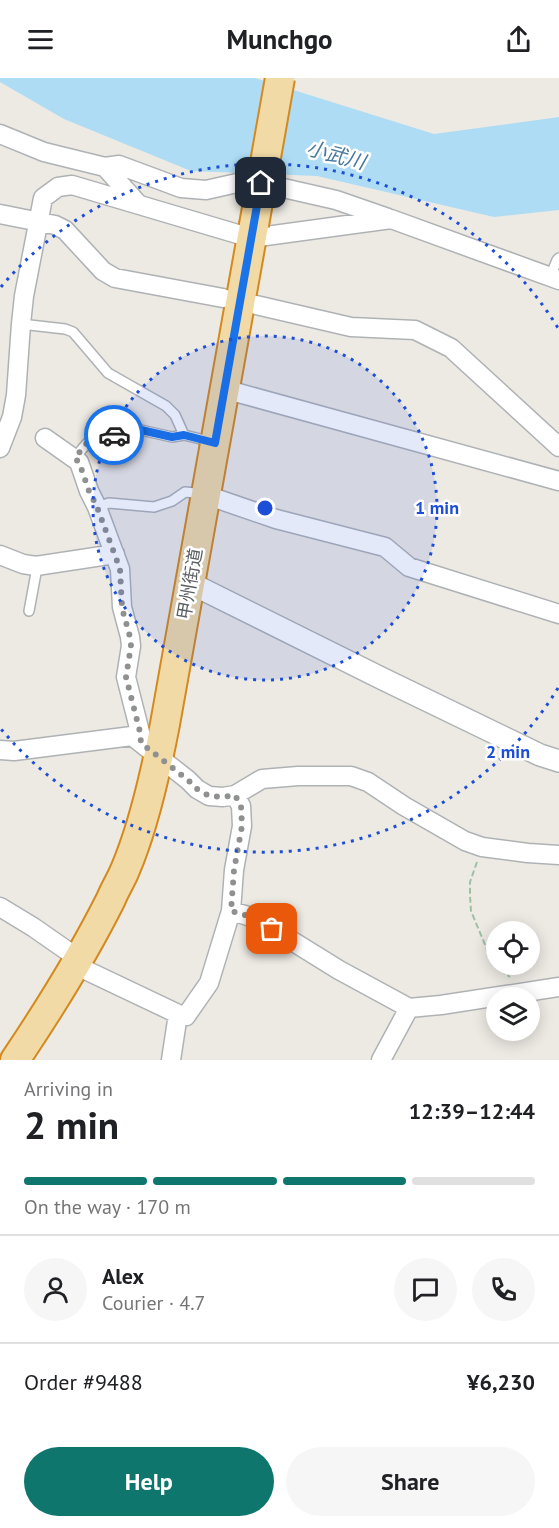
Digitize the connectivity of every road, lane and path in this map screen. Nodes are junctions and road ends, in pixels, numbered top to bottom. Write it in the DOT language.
graph roads {
  1 [pos="280,78"];
  2 [pos="0,134"];
  3 [pos="105,167"];
  4 [pos="139,205"];
  5 [pos="0,214"];
  6 [pos="391,219"];
  7 [pos="39,222"];
  8 [pos="252,232"];
  9 [pos="559,258"];
  10 [pos="554,279"];
  11 [pos="223,298"];
  12 [pos="256,305"];
  13 [pos="21,324"];
  14 [pos="224,389"];
  15 [pos="184,435"];
  16 [pos="45,438"];
  17 [pos="215,443"];
  18 [pos="559,447"];
  19 [pos="0,448"];
  20 [pos="75,459"];
  21 [pos="559,481"];
  22 [pos="206,495"];
  23 [pos="97,507"];
  24 [pos="115,554"];
  25 [pos="0,555"];
  26 [pos="36,566"];
  27 [pos="190,583"];
  28 [pos="29,611"];
  29 [pos="559,614"];
  30 [pos="0,750"];
  31 [pos="150,750"];
  32 [pos="559,761"];
  33 [pos="235,795"];
  34 [pos="482,847"];
  35 [pos="559,855"];
  36 [pos="0,907"];
  37 [pos="231,911"];
  38 [pos="77,962"];
  39 [pos="524,987"];
  40 [pos="559,987"];
  41 [pos="540,990"];
  42 [pos="486,999"];
  43 [pos="410,1008"];
  44 [pos="178,1014"];
  45 [pos="0,1054"];
  46 [pos="13,1060"];
  47 [pos="171,1060"];
  48 [pos="381,1060"];
  1 -- 8 [label="highway, 甲州街道, bridge"];
  2 -- 3 [label="street"];
  3 -- 4 [label="street"];
  3 -- 6 [label="street"];
  4 -- 7 [label="street"];
  4 -- 8 [label="street"];
  5 -- 7 [label="street"];
  6 -- 8 [label="street"];
  6 -- 10 [label="street"];
  7 -- 11 [label="street"];
  7 -- 13 [label="street"];
  8 -- 14 [label="highway, 甲州街道"];
  9 -- 10 [label="lane"];
  12 -- 18 [label="street"];
  13 -- 15 [label="lane"];
  13 -- 19 [label="street"];
  14 -- 17 [label="highway, 甲州街道"];
  14 -- 21 [label="street"];
  15 -- 17 [label="lane"];
  15 -- 20 [label="lane"];
  16 -- 20 [label="street"];
  17 -- 22 [label="highway, 甲州街道"];
  20 -- 23 [label="street"];
  22 -- 23 [label="lane"];
  22 -- 27 [label="highway, 甲州街道"];
  22 -- 29 [label="street"];
  23 -- 24 [label="street"];
  24 -- 26 [label="street"];
  24 -- 31 [label="street"];
  25 -- 26 [label="street"];
  26 -- 28 [label="lane"];
  27 -- 31 [label="highway, 甲州街道"];
  27 -- 32 [label="street"];
  30 -- 31 [label="street"];
  31 -- 33 [label="street"];
  31 -- 38 [label="highway, 甲州街道"];
  33 -- 34 [label="street"];
  33 -- 37 [label="street"];
  34 -- 35 [label="street"];
  34 -- 39 [label="path"];
  36 -- 38 [label="street"];
  37 -- 43 [label="street"];
  37 -- 44 [label="street"];
  38 -- 44 [label="street"];
  38 -- 46 [label="highway, 甲州街道"];
  40 -- 41 [label="street"];
  42 -- 43 [label="street"];
  43 -- 48 [label="street"];
  44 -- 47 [label="street"];
  45 -- 46 [label="street"];
}
